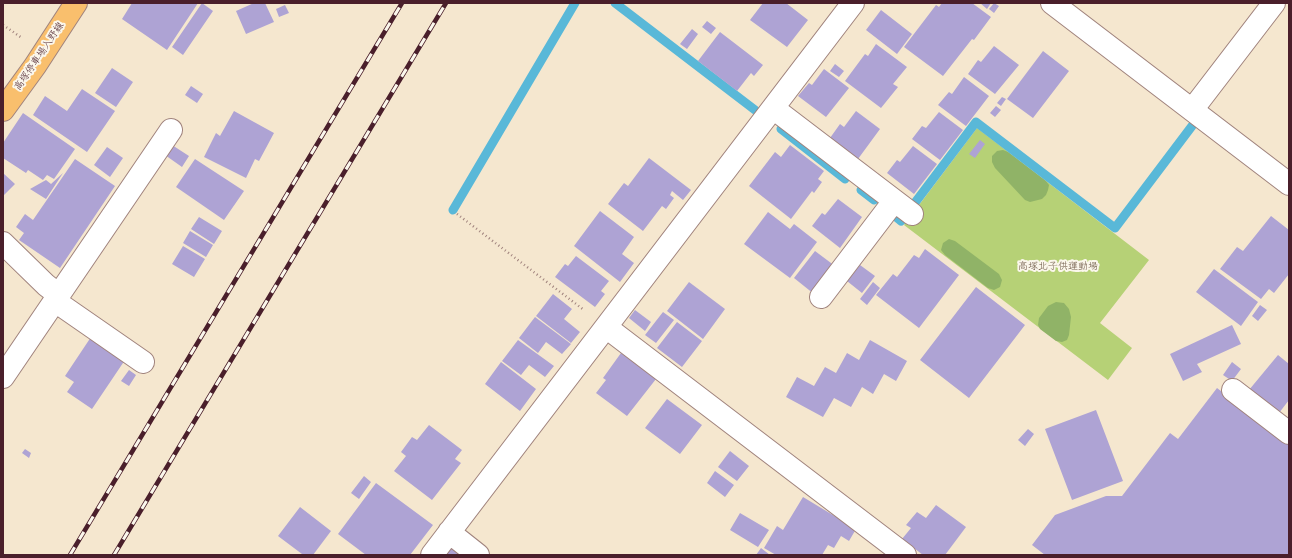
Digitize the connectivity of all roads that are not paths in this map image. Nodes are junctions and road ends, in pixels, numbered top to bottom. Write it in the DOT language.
graph roads {
  1 [pos="76,3"];
  2 [pos="853,3"];
  3 [pos="1052,3"];
  4 [pos="1274,3"];
  5 [pos="773,108"];
  6 [pos="3,110"];
  7 [pos="1192,110"];
  8 [pos="171,130"];
  9 [pos="1289,184"];
  10 [pos="894,201"];
  11 [pos="912,214"];
  12 [pos="3,243"];
  13 [pos="821,297"];
  14 [pos="57,298"];
  15 [pos="606,327"];
  16 [pos="143,362"];
  17 [pos="3,377"];
  18 [pos="1233,390"];
  19 [pos="1289,433"];
  20 [pos="449,532"];
  21 [pos="432,555"];
  22 [pos="478,555"];
  23 [pos="905,555"];
  1 -- 6 [label="main road, 高塚停車場入野線"];
  2 -- 5 [label="street"];
  3 -- 7 [label="street"];
  4 -- 7 [label="street"];
  5 -- 10 [label="street"];
  5 -- 15 [label="street"];
  7 -- 9 [label="street"];
  8 -- 14 [label="street"];
  10 -- 11 [label="street"];
  10 -- 13 [label="street"];
  12 -- 14 [label="street"];
  14 -- 16 [label="street"];
  14 -- 17 [label="street"];
  15 -- 20 [label="street"];
  15 -- 23 [label="street"];
  18 -- 19 [label="street"];
  20 -- 21 [label="street"];
  20 -- 22 [label="street"];
}
